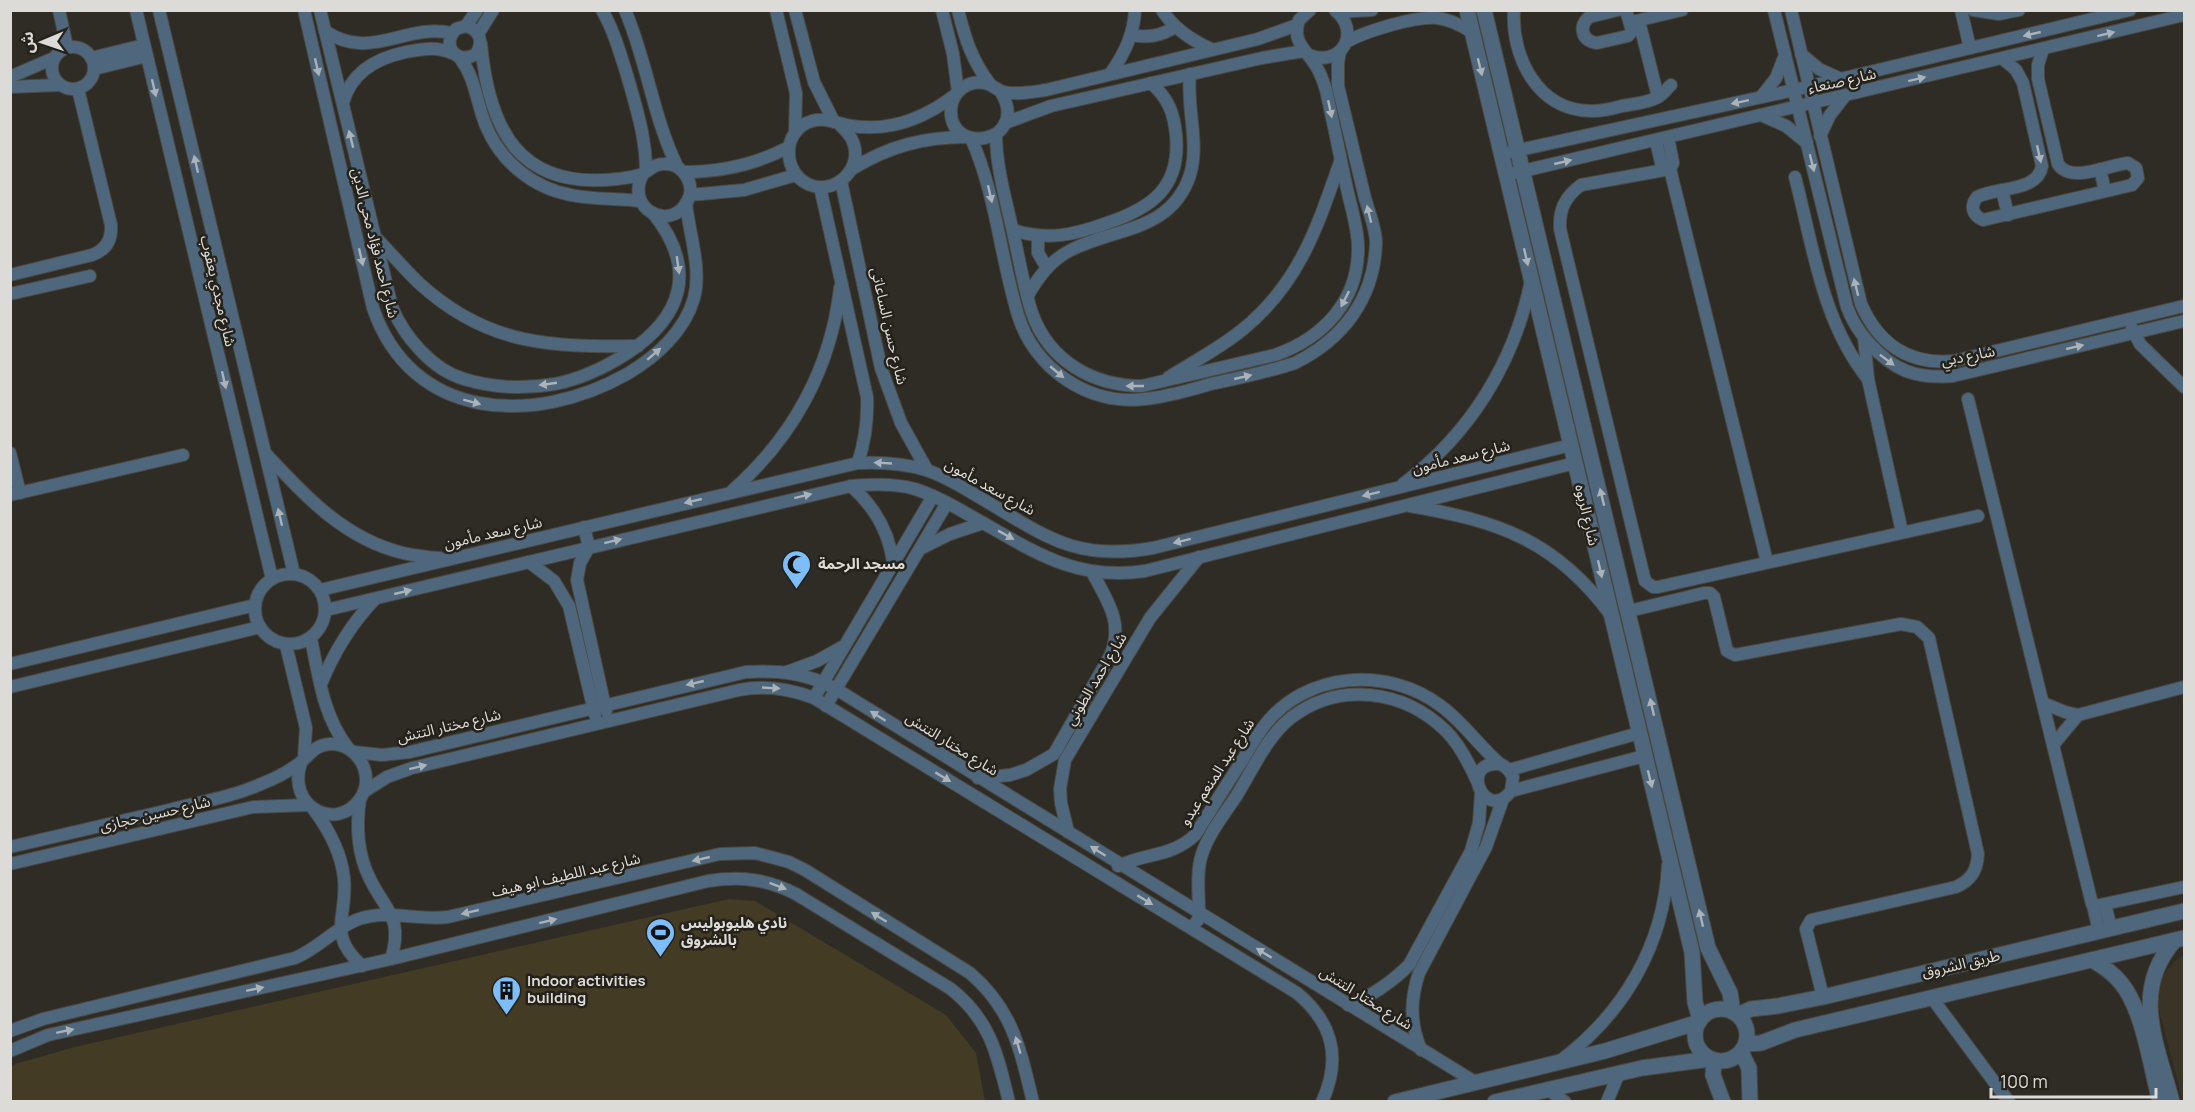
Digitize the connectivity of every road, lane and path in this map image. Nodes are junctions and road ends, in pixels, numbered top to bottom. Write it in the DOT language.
graph roads {
  1 [pos="59,10"];
  2 [pos="136,10"];
  3 [pos="159,10"];
  4 [pos="304,10"];
  5 [pos="320,10"];
  6 [pos="477,10"];
  7 [pos="493,10"];
  8 [pos="602,10"];
  9 [pos="625,10"];
  10 [pos="776,10"];
  11 [pos="795,10"];
  12 [pos="942,10"];
  13 [pos="958,10"];
  14 [pos="1135,10"];
  15 [pos="1162,10"];
  16 [pos="1310,10"];
  17 [pos="1372,10"];
  18 [pos="1467,10"];
  19 [pos="1484,10"];
  20 [pos="1514,10"];
  21 [pos="1618,10"];
  22 [pos="1774,10"];
  23 [pos="1791,10"];
  24 [pos="1961,10"];
  25 [pos="1973,10"];
  26 [pos="2019,10"];
  27 [pos="2130,10"];
  28 [pos="1336,11"];
  29 [pos="1680,11"];
  30 [pos="1438,14"];
  31 [pos="2184,15"];
  32 [pos="1632,18"];
  33 [pos="1299,19"];
  34 [pos="466,26"];
  35 [pos="1175,27"];
  36 [pos="633,29"];
  37 [pos="325,31"];
  38 [pos="1472,32"];
  39 [pos="452,33"];
  40 [pos="615,35"];
  41 [pos="1131,35"];
  42 [pos="480,39"];
  43 [pos="1343,46"];
  44 [pos="68,47"];
  45 [pos="1970,48"];
  46 [pos="1211,49"];
  47 [pos="2043,49"];
  48 [pos="145,50"];
  49 [pos="1957,51"];
  50 [pos="1306,53"];
  51 [pos="1801,54"];
  52 [pos="456,55"];
  53 [pos="1785,55"];
  54 [pos="54,58"];
  55 [pos="2003,59"];
  56 [pos="93,64"];
  57 [pos="1961,68"];
  58 [pos="1110,74"];
  59 [pos="1190,74"];
  60 [pos="2037,74"];
  61 [pos="10,77"];
  62 [pos="2020,77"];
  63 [pos="1841,79"];
  64 [pos="1151,83"];
  65 [pos="990,84"];
  66 [pos="59,85"];
  67 [pos="1671,85"];
  68 [pos="1809,86"];
  69 [pos="10,87"];
  70 [pos="78,89"];
  71 [pos="1794,90"];
  72 [pos="1001,92"];
  73 [pos="957,93"];
  74 [pos="1658,97"];
  75 [pos="1761,97"];
  76 [pos="1844,97"];
  77 [pos="1813,104"];
  78 [pos="343,105"];
  79 [pos="1798,107"];
  80 [pos="327,109"];
  81 [pos="1761,115"];
  82 [pos="2048,120"];
  83 [pos="837,123"];
  84 [pos="1005,123"];
  85 [pos="2032,124"];
  86 [pos="795,133"];
  87 [pos="996,134"];
  88 [pos="1820,136"];
  89 [pos="969,138"];
  90 [pos="1662,139"];
  91 [pos="1807,143"];
  92 [pos="789,147"];
  93 [pos="1518,150"];
  94 [pos="1501,154"];
  95 [pos="1341,160"];
  96 [pos="538,168"];
  97 [pos="680,169"];
  98 [pos="852,169"];
  99 [pos="1670,169"];
  100 [pos="2100,169"];
  101 [pos="1523,171"];
  102 [pos="645,172"];
  103 [pos="796,175"];
  104 [pos="1506,175"];
  105 [pos="1795,177"];
  106 [pos="531,180"];
  107 [pos="841,181"];
  108 [pos="201,186"];
  109 [pos="820,187"];
  110 [pos="2002,190"];
  111 [pos="2105,191"];
  112 [pos="179,192"];
  113 [pos="688,199"];
  114 [pos="640,201"];
  115 [pos="653,213"];
  116 [pos="2008,215"];
  117 [pos="1013,230"];
  118 [pos="375,236"];
  119 [pos="1038,236"];
  120 [pos="1376,242"];
  121 [pos="1358,246"];
  122 [pos="1047,268"];
  123 [pos="10,275"];
  124 [pos="90,276"];
  125 [pos="841,278"];
  126 [pos="1531,279"];
  127 [pos="10,294"];
  128 [pos="1028,295"];
  129 [pos="2184,306"];
  130 [pos="396,317"];
  131 [pos="2130,321"];
  132 [pos="2184,321"];
  133 [pos="378,323"];
  134 [pos="2133,334"];
  135 [pos="1864,337"];
  136 [pos="639,345"];
  137 [pos="1970,357"];
  138 [pos="1973,371"];
  139 [pos="1868,379"];
  140 [pos="2184,387"];
  141 [pos="1159,390"];
  142 [pos="1968,399"];
  143 [pos="1571,445"];
  144 [pos="10,453"];
  145 [pos="265,453"];
  146 [pos="183,455"];
  147 [pos="858,463"];
  148 [pos="1575,463"];
  149 [pos="927,470"];
  150 [pos="850,486"];
  151 [pos="1398,488"];
  152 [pos="969,491"];
  153 [pos="730,492"];
  154 [pos="15,494"];
  155 [pos="933,496"];
  156 [pos="947,503"];
  157 [pos="1406,505"];
  158 [pos="959,509"];
  159 [pos="1978,516"];
  160 [pos="983,523"];
  161 [pos="584,527"];
  162 [pos="1902,532"];
  163 [pos="589,547"];
  164 [pos="919,550"];
  165 [pos="1200,557"];
  166 [pos="447,560"];
  167 [pos="530,562"];
  168 [pos="1767,562"];
  169 [pos="893,563"];
  170 [pos="1092,572"];
  171 [pos="294,574"];
  172 [pos="272,579"];
  173 [pos="320,590"];
  174 [pos="579,594"];
  175 [pos="565,597"];
  176 [pos="375,598"];
  177 [pos="255,605"];
  178 [pos="326,610"];
  179 [pos="1629,611"];
  180 [pos="1611,616"];
  181 [pos="260,627"];
  182 [pos="311,639"];
  183 [pos="845,644"];
  184 [pos="286,645"];
  185 [pos="1641,663"];
  186 [pos="10,664"];
  187 [pos="1623,666"];
  188 [pos="785,672"];
  189 [pos="1101,672"];
  190 [pos="1113,679"];
  191 [pos="823,682"];
  192 [pos="321,686"];
  193 [pos="10,687"];
  194 [pos="2184,687"];
  195 [pos="836,689"];
  196 [pos="814,698"];
  197 [pos="2043,703"];
  198 [pos="826,705"];
  199 [pos="599,706"];
  200 [pos="2078,715"];
  201 [pos="603,722"];
  202 [pos="1639,733"];
  203 [pos="442,744"];
  204 [pos="2053,745"];
  205 [pos="351,750"];
  206 [pos="1644,756"];
  207 [pos="302,760"];
  208 [pos="446,760"];
  209 [pos="1504,767"];
  210 [pos="978,778"];
  211 [pos="1479,787"];
  212 [pos="362,795"];
  213 [pos="1507,795"];
  214 [pos="311,807"];
  215 [pos="1028,808"];
  216 [pos="1019,823"];
  217 [pos="1068,832"];
  218 [pos="10,848"];
  219 [pos="1668,855"];
  220 [pos="10,864"];
  221 [pos="1120,865"];
  222 [pos="1111,879"];
  223 [pos="2184,887"];
  224 [pos="2099,905"];
  225 [pos="2184,911"];
  226 [pos="1199,913"];
  227 [pos="392,914"];
  228 [pos="1191,928"];
  229 [pos="340,929"];
  230 [pos="2105,930"];
  231 [pos="2180,939"];
  232 [pos="1708,948"];
  233 [pos="1692,952"];
  234 [pos="391,959"];
  235 [pos="2092,960"];
  236 [pos="362,966"];
  237 [pos="1296,972"];
  238 [pos="1286,986"];
  239 [pos="1823,997"];
  240 [pos="1932,998"];
  241 [pos="1348,1005"];
  242 [pos="1735,1013"];
  243 [pos="1699,1021"];
  244 [pos="10,1030"];
  245 [pos="1744,1048"];
  246 [pos="1421,1050"];
  247 [pos="10,1051"];
  248 [pos="1712,1059"];
  249 [pos="1557,1063"];
  250 [pos="1618,1073"];
  251 [pos="1475,1082"];
  252 [pos="1547,1089"];
  253 [pos="1009,1101"];
  254 [pos="1033,1101"];
  255 [pos="1322,1101"];
  256 [pos="1395,1101"];
  257 [pos="1495,1101"];
  258 [pos="1565,1101"];
  259 [pos="1607,1101"];
  260 [pos="1723,1101"];
  261 [pos="1750,1101"];
  262 [pos="2009,1101"];
  263 [pos="2160,1101"];
  264 [pos="2172,1101"];
  1 -- 44 [label="street"];
  2 -- 48 [label="street, شارع مجدي يعقوب"];
  108 -- 3 [label="street, شارع مجدي يعقوب, one-way"];
  4 -- 80 [label="street, شارع احمد فؤاد محى الدين, one-way"];
  5 -- 37 [label="street, شارع احمد فؤاد محى الدين"];
  6 -- 34 [label="street"];
  7 -- 42 [label="street"];
  8 -- 40 [label="street"];
  9 -- 36 [label="street"];
  10 -- 86 [label="street"];
  11 -- 83 [label="street"];
  12 -- 73 [label="street"];
  13 -- 65 [label="street"];
  14 -- 41 [label="street"];
  15 -- 35 [label="street"];
  16 -- 33 [label="street"];
  17 -- 28 [label="street"];
  18 -- 38 [label="street, شارع الربوه"];
  19 -- 93 [label="street, شارع الربوه"];
  20 -- 74 [label="street"];
  21 -- 32 [label="street"];
  22 -- 53 [label="street, شارع دبي"];
  23 -- 51 [label="street, شارع دبي"];
  24 -- 45 [label="street"];
  25 -- 26 [label="street"];
  27 -- 45 [label="street, شارع صنعاء, one-way"];
  28 -- 43 [label="street"];
  29 -- 32 [label="street"];
  30 -- 38 [label="street"];
  30 -- 43 [label="street"];
  47 -- 31 [label="street, شارع صنعاء, one-way"];
  32 -- 74 [label="street"];
  33 -- 46 [label="street"];
  33 -- 50 [label="street"];
  34 -- 39 [label="street"];
  34 -- 42 [label="street"];
  35 -- 41 [label="street"];
  35 -- 46 [label="street"];
  36 -- 40 [label="street"];
  36 -- 97 [label="street"];
  37 -- 39 [label="street"];
  37 -- 78 [label="street, شارع احمد فؤاد محى الدين"];
  38 -- 94 [label="street, شارع الربوه, one-way"];
  39 -- 52 [label="street"];
  40 -- 102 [label="street"];
  41 -- 58 [label="street"];
  42 -- 52 [label="street"];
  42 -- 96 [label="street"];
  43 -- 50 [label="street"];
  120 -- 43 [label="street, one-way"];
  44 -- 54 [label="street"];
  44 -- 56 [label="street"];
  45 -- 49 [label="street, شارع صنعاء"];
  46 -- 58 [label="street"];
  47 -- 55 [label="street, شارع صنعاء"];
  47 -- 60 [label="street"];
  48 -- 56 [label="street"];
  48 -- 112 [label="street, شارع مجدي يعقوب, one-way"];
  49 -- 57 [label="street"];
  49 -- 63 [label="street, شارع صنعاء"];
  50 -- 59 [label="street"];
  50 -- 95 [label="street, one-way"];
  51 -- 63 [label="street"];
  51 -- 68 [label="street, شارع دبي"];
  52 -- 78 [label="street"];
  52 -- 106 [label="street"];
  53 -- 71 [label="street, شارع دبي"];
  53 -- 75 [label="street"];
  54 -- 61 [label="street"];
  54 -- 66 [label="street"];
  55 -- 57 [label="street, شارع صنعاء"];
  55 -- 62 [label="street"];
  56 -- 70 [label="street"];
  76 -- 57 [label="street, شارع صنعاء, one-way"];
  58 -- 72 [label="street"];
  59 -- 64 [label="street"];
  59 -- 122 [label="street"];
  60 -- 62 [label="street"];
  60 -- 82 [label="street"];
  62 -- 85 [label="street"];
  63 -- 68 [label="street, شارع صنعاء"];
  64 -- 84 [label="street"];
  64 -- 119 [label="street"];
  65 -- 72 [label="street"];
  65 -- 73 [label="street"];
  66 -- 69 [label="street"];
  66 -- 70 [label="street"];
  67 -- 74 [label="street"];
  68 -- 71 [label="street, شارع صنعاء"];
  68 -- 77 [label="street, شارع دبي"];
  70 -- 123 [label="street"];
  71 -- 75 [label="street, شارع صنعاء"];
  71 -- 79 [label="street, شارع دبي"];
  72 -- 84 [label="street"];
  73 -- 83 [label="street"];
  73 -- 89 [label="street"];
  75 -- 93 [label="street, شارع صنعاء, one-way"];
  76 -- 77 [label="street, شارع صنعاء"];
  76 -- 88 [label="street"];
  77 -- 79 [label="street, شارع صنعاء"];
  77 -- 88 [label="street, شارع دبي"];
  78 -- 80 [label="street"];
  118 -- 78 [label="street, شارع احمد فؤاد محى الدين, one-way"];
  79 -- 81 [label="street, شارع صنعاء"];
  79 -- 91 [label="street, شارع دبي"];
  80 -- 133 [label="street, شارع احمد فؤاد محى الدين, one-way"];
  81 -- 90 [label="street, شارع صنعاء"];
  81 -- 91 [label="street"];
  82 -- 85 [label="street"];
  82 -- 100 [label="street"];
  83 -- 86 [label="street"];
  83 -- 98 [label="street"];
  84 -- 87 [label="street"];
  85 -- 110 [label="street, one-way"];
  86 -- 92 [label="street"];
  87 -- 89 [label="street"];
  87 -- 117 [label="street"];
  137 -- 88 [label="street, شارع دبي, one-way"];
  89 -- 98 [label="street"];
  89 -- 141 [label="street, one-way"];
  90 -- 99 [label="street"];
  101 -- 90 [label="street, شارع صنعاء, one-way"];
  91 -- 135 [label="street, شارع دبي, one-way"];
  92 -- 97 [label="street"];
  92 -- 103 [label="street"];
  93 -- 94 [label="street, شارع صنعاء"];
  93 -- 101 [label="street, شارع الربوه"];
  94 -- 104 [label="street, شارع الربوه"];
  95 -- 121 [label="street"];
  95 -- 141 [label="street"];
  96 -- 102 [label="street"];
  96 -- 106 [label="street"];
  97 -- 102 [label="street"];
  97 -- 113 [label="street"];
  98 -- 107 [label="street"];
  99 -- 168 [label="street"];
  99 -- 168 [label="street"];
  100 -- 111 [label="street"];
  100 -- 111 [label="street"];
  101 -- 104 [label="street, شارع صنعاء"];
  179 -- 101 [label="street, شارع الربوه, one-way"];
  102 -- 114 [label="street"];
  103 -- 109 [label="street"];
  103 -- 113 [label="street"];
  104 -- 126 [label="street, شارع الربوه, one-way"];
  105 -- 139 [label="street"];
  106 -- 114 [label="street"];
  107 -- 109 [label="street"];
  107 -- 149 [label="street, شارع حسن الساعاتى"];
  108 -- 112 [label="street"];
  108 -- 145 [label="street, شارع مجدي يعقوب"];
  109 -- 125 [label="street"];
  110 -- 116 [label="street"];
  110 -- 116 [label="street"];
  111 -- 116 [label="street"];
  112 -- 172 [label="street, شارع مجدي يعقوب, one-way"];
  113 -- 115 [label="street"];
  133 -- 113 [label="street, شارع احمد فؤاد محى الدين, one-way"];
  114 -- 115 [label="street"];
  115 -- 136 [label="street, شارع احمد فؤاد محى الدين, one-way"];
  117 -- 119 [label="street"];
  117 -- 128 [label="street"];
  118 -- 130 [label="street, شارع احمد فؤاد محى الدين"];
  118 -- 136 [label="street"];
  119 -- 122 [label="street"];
  120 -- 121 [label="street"];
  141 -- 120 [label="street, one-way"];
  121 -- 141 [label="street, one-way"];
  122 -- 128 [label="street"];
  124 -- 127 [label="street"];
  125 -- 147 [label="street"];
  125 -- 153 [label="street"];
  126 -- 143 [label="street, شارع الربوه"];
  126 -- 151 [label="street"];
  141 -- 128 [label="street, one-way"];
  129 -- 131 [label="street, شارع دبي"];
  130 -- 133 [label="street"];
  136 -- 130 [label="street, شارع احمد فؤاد محى الدين, one-way"];
  131 -- 134 [label="street"];
  131 -- 137 [label="street, شارع دبي"];
  132 -- 134 [label="street, شارع دبي"];
  138 -- 134 [label="street, شارع دبي, one-way"];
  134 -- 140 [label="street"];
  135 -- 138 [label="street, شارع دبي, one-way"];
  135 -- 139 [label="street"];
  137 -- 138 [label="street"];
  139 -- 162 [label="street"];
  142 -- 197 [label="street"];
  143 -- 148 [label="street, شارع الربوه"];
  143 -- 151 [label="street, شارع سعد مأمون"];
  144 -- 154 [label="street"];
  145 -- 166 [label="street"];
  171 -- 145 [label="street, شارع مجدي يعقوب, one-way"];
  146 -- 154 [label="street"];
  149 -- 147 [label="street, شارع سعد مأمون, one-way"];
  147 -- 153 [label="street, شارع سعد مأمون"];
  148 -- 157 [label="street"];
  148 -- 180 [label="street, شارع الربوه, one-way"];
  149 -- 152 [label="street, شارع سعد مأمون"];
  150 -- 155 [label="street"];
  163 -- 150 [label="street, one-way"];
  150 -- 169 [label="street"];
  151 -- 152 [label="street, شارع سعد مأمون, one-way"];
  152 -- 158 [label="street"];
  153 -- 161 [label="street, شارع سعد مأمون, one-way"];
  155 -- 156 [label="street"];
  155 -- 169 [label="street"];
  156 -- 158 [label="street"];
  156 -- 164 [label="street"];
  157 -- 165 [label="street"];
  157 -- 180 [label="street"];
  158 -- 160 [label="street"];
  159 -- 162 [label="street"];
  160 -- 164 [label="street"];
  160 -- 170 [label="street, one-way"];
  161 -- 163 [label="street"];
  161 -- 166 [label="street, شارع سعد مأمون"];
  162 -- 168 [label="street"];
  163 -- 167 [label="street"];
  163 -- 174 [label="street"];
  164 -- 195 [label="street"];
  165 -- 170 [label="street"];
  165 -- 190 [label="street, شارع احمد الطوني"];
  166 -- 173 [label="street, شارع سعد مأمون"];
  167 -- 175 [label="street"];
  176 -- 167 [label="street, one-way"];
  169 -- 183 [label="street"];
  170 -- 189 [label="street, شارع احمد الطوني"];
  171 -- 172 [label="street"];
  171 -- 173 [label="street"];
  172 -- 177 [label="street"];
  173 -- 178 [label="street"];
  174 -- 175 [label="street"];
  174 -- 199 [label="street"];
  175 -- 199 [label="street"];
  176 -- 178 [label="street"];
  176 -- 192 [label="street"];
  177 -- 181 [label="street"];
  177 -- 186 [label="street"];
  178 -- 182 [label="street"];
  179 -- 185 [label="street, شارع الربوه"];
  179 -- 239 [label="street"];
  180 -- 187 [label="street, شارع الربوه"];
  181 -- 184 [label="street"];
  181 -- 193 [label="street"];
  182 -- 184 [label="street"];
  182 -- 192 [label="street"];
  183 -- 188 [label="street"];
  183 -- 191 [label="street"];
  184 -- 207 [label="street"];
  185 -- 187 [label="street"];
  232 -- 185 [label="street, شارع الربوه, one-way"];
  187 -- 202 [label="street, شارع الربوه"];
  188 -- 191 [label="street, شارع مختار التتش"];
  188 -- 199 [label="street, شارع مختار التتش, one-way"];
  189 -- 190 [label="street"];
  189 -- 210 [label="street, شارع احمد الطوني"];
  190 -- 217 [label="street, شارع احمد الطوني"];
  191 -- 195 [label="street, شارع مختار التتش"];
  191 -- 196 [label="street"];
  192 -- 205 [label="street"];
  194 -- 200 [label="street"];
  195 -- 198 [label="street"];
  210 -- 195 [label="street, شارع مختار التتش, one-way"];
  196 -- 198 [label="street"];
  201 -- 196 [label="street, one-way"];
  197 -- 200 [label="street"];
  197 -- 204 [label="street"];
  198 -- 216 [label="street, one-way"];
  199 -- 201 [label="street"];
  199 -- 203 [label="street, شارع مختار التتش"];
  200 -- 204 [label="street"];
  201 -- 208 [label="street"];
  202 -- 206 [label="street, شارع الربوه"];
  202 -- 209 [label="street"];
  203 -- 205 [label="street, شارع مختار التتش"];
  203 -- 208 [label="street"];
  204 -- 224 [label="street"];
  205 -- 207 [label="street"];
  205 -- 212 [label="street"];
  206 -- 213 [label="street"];
  206 -- 219 [label="street, شارع الربوه, one-way"];
  207 -- 214 [label="street"];
  207 -- 218 [label="street, شارع حسين حجازى"];
  212 -- 208 [label="street, one-way"];
  209 -- 211 [label="street"];
  209 -- 213 [label="street"];
  209 -- 221 [label="street, شارع عبد المنعم عبدو"];
  210 -- 215 [label="street, شارع مختار التتش"];
  211 -- 213 [label="street"];
  211 -- 226 [label="street, شارع عبد المنعم عبدو"];
  211 -- 241 [label="street"];
  212 -- 214 [label="street"];
  212 -- 227 [label="street"];
  213 -- 246 [label="street"];
  214 -- 220 [label="street, شارع حسين حجازى"];
  214 -- 229 [label="street"];
  215 -- 216 [label="street"];
  215 -- 217 [label="street, شارع مختار التتش"];
  216 -- 222 [label="street"];
  221 -- 217 [label="street, شارع مختار التتش, one-way"];
  219 -- 233 [label="street, شارع الربوه"];
  219 -- 249 [label="street"];
  221 -- 222 [label="street"];
  221 -- 226 [label="street, شارع مختار التتش"];
  222 -- 228 [label="street, one-way"];
  223 -- 224 [label="street"];
  224 -- 230 [label="street"];
  225 -- 230 [label="street, طريق الشروق"];
  226 -- 228 [label="street, شارع عبد المنعم عبدو"];
  237 -- 226 [label="street, شارع مختار التتش, one-way"];
  227 -- 229 [label="street, شارع عبد اللطيف ابو هيف"];
  227 -- 234 [label="street"];
  254 -- 227 [label="street, شارع عبد اللطيف ابو هيف, one-way"];
  228 -- 238 [label="street"];
  229 -- 236 [label="street"];
  229 -- 244 [label="street, شارع عبد اللطيف ابو هيف"];
  230 -- 239 [label="street, طريق الشروق"];
  231 -- 235 [label="street, طريق الشروق"];
  231 -- 264 [label="street"];
  232 -- 233 [label="street"];
  232 -- 242 [label="street, شارع الربوه"];
  233 -- 243 [label="street, شارع الربوه"];
  234 -- 236 [label="street"];
  234 -- 253 [label="street, one-way"];
  235 -- 240 [label="street, طريق الشروق"];
  235 -- 263 [label="street"];
  247 -- 236 [label="street, one-way"];
  237 -- 238 [label="street"];
  237 -- 241 [label="street, شارع مختار التتش"];
  238 -- 255 [label="street"];
  239 -- 242 [label="street, طريق الشروق"];
  240 -- 245 [label="street, طريق الشروق"];
  240 -- 262 [label="street"];
  241 -- 246 [label="street, شارع مختار التتش"];
  242 -- 243 [label="street"];
  242 -- 245 [label="street"];
  243 -- 248 [label="street"];
  243 -- 249 [label="street"];
  245 -- 248 [label="street"];
  245 -- 261 [label="street"];
  246 -- 251 [label="street, شارع مختار التتش"];
  248 -- 250 [label="street"];
  248 -- 260 [label="street"];
  249 -- 251 [label="street"];
  250 -- 252 [label="street"];
  250 -- 259 [label="street"];
  251 -- 256 [label="street"];
  252 -- 257 [label="street"];
  252 -- 258 [label="street"];
}
